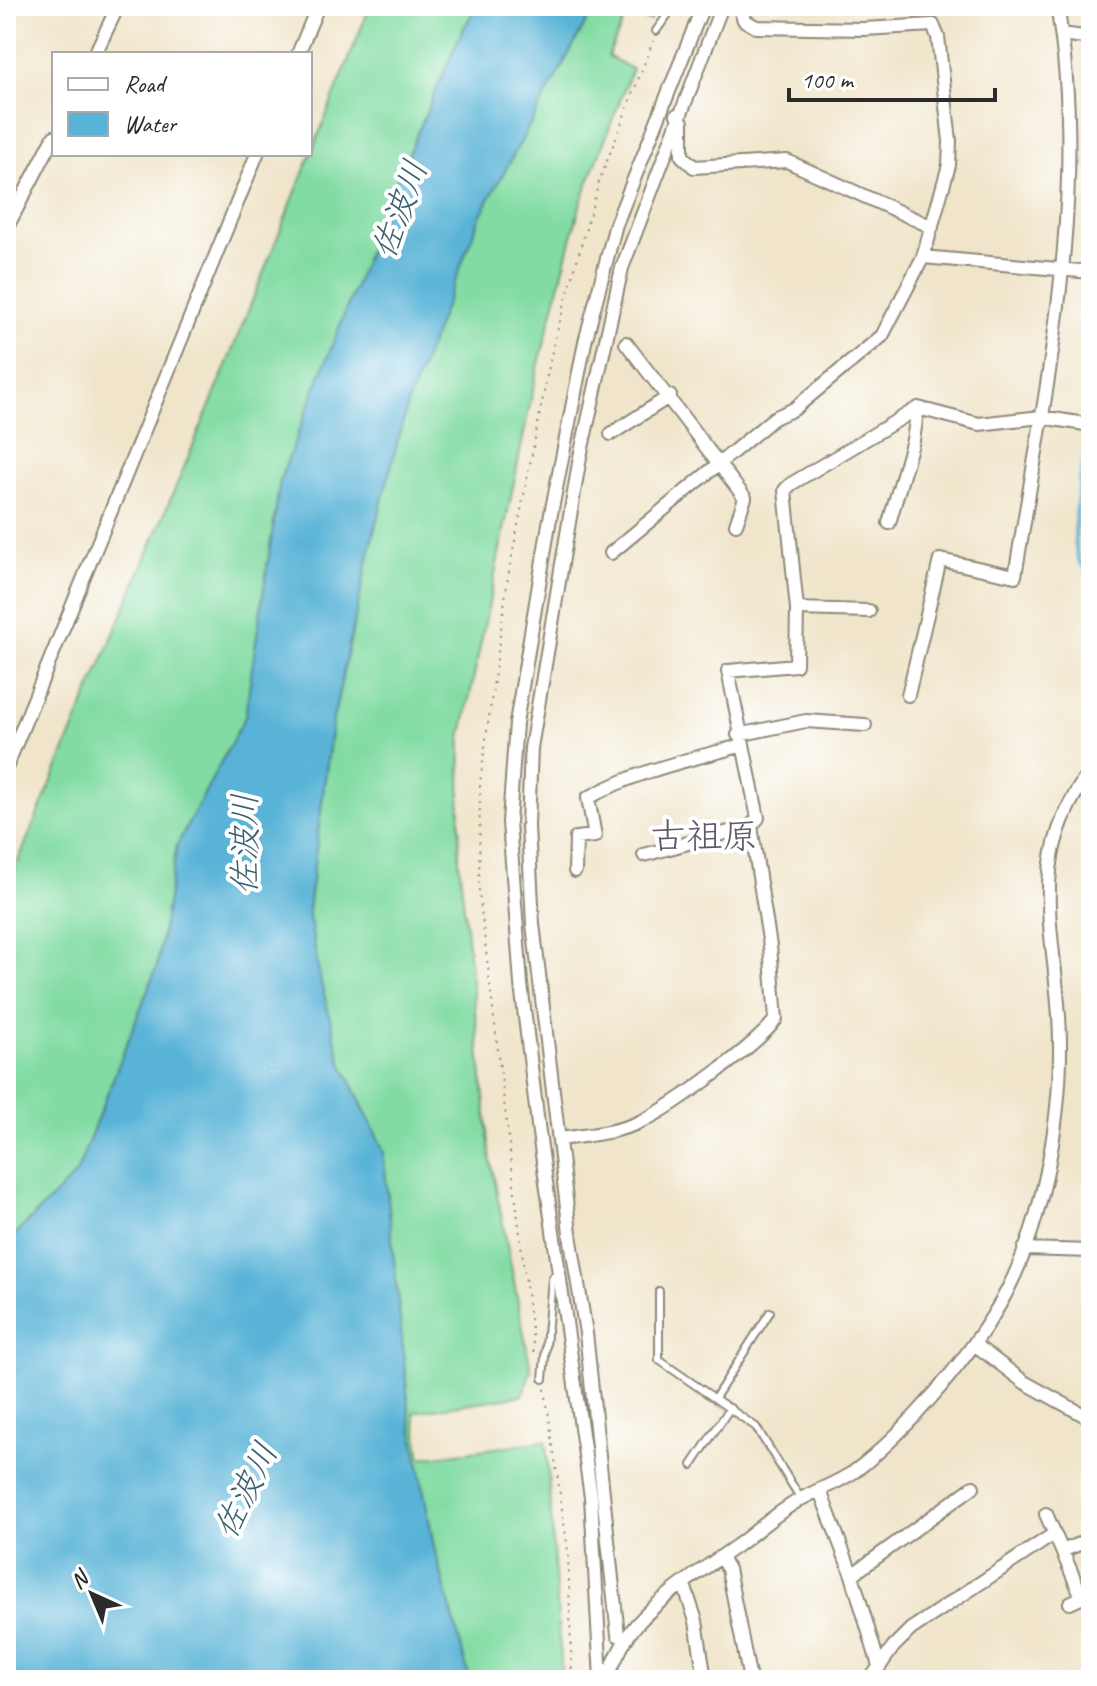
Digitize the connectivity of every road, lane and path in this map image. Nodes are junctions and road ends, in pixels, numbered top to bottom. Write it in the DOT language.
graph roads {
  1 [pos="118,6"];
  2 [pos="318,6"];
  3 [pos="674,6"];
  4 [pos="703,6"];
  5 [pos="722,6"];
  6 [pos="739,6"];
  7 [pos="1057,6"];
  8 [pos="656,31"];
  9 [pos="1062,34"];
  10 [pos="1091,38"];
  11 [pos="96,52"];
  12 [pos="299,52"];
  13 [pos="677,115"];
  14 [pos="52,141"];
  15 [pos="256,156"];
  16 [pos="932,227"];
  17 [pos="6,229"];
  18 [pos="923,257"];
  19 [pos="1060,271"];
  20 [pos="1091,272"];
  21 [pos="626,343"];
  22 [pos="670,396"];
  23 [pos="918,408"];
  24 [pos="1041,417"];
  25 [pos="1091,425"];
  26 [pos="611,434"];
  27 [pos="720,463"];
  28 [pos="889,523"];
  29 [pos="736,524"];
  30 [pos="611,553"];
  31 [pos="797,609"];
  32 [pos="869,611"];
  33 [pos="908,695"];
  34 [pos="865,725"];
  35 [pos="739,740"];
  36 [pos="6,768"];
  37 [pos="1091,770"];
  38 [pos="751,826"];
  39 [pos="644,855"];
  40 [pos="575,871"];
  41 [pos="560,1139"];
  42 [pos="1024,1249"];
  43 [pos="1091,1251"];
  44 [pos="558,1269"];
  45 [pos="659,1291"];
  46 [pos="770,1312"];
  47 [pos="974,1344"];
  48 [pos="543,1379"];
  49 [pos="715,1398"];
  50 [pos="730,1408"];
  51 [pos="1091,1419"];
  52 [pos="692,1465"];
  53 [pos="973,1487"];
  54 [pos="820,1491"];
  55 [pos="801,1499"];
  56 [pos="1046,1514"];
  57 [pos="1054,1534"];
  58 [pos="1091,1539"];
  59 [pos="1062,1551"];
  60 [pos="721,1558"];
  61 [pos="852,1575"];
  62 [pos="684,1585"];
  63 [pos="1087,1595"];
  64 [pos="1070,1603"];
  65 [pos="626,1639"];
  66 [pos="879,1666"];
  67 [pos="601,1680"];
  68 [pos="705,1680"];
  69 [pos="750,1680"];
  70 [pos="870,1680"];
  1 -- 11 [label="street"];
  2 -- 12 [label="street"];
  3 -- 8 [label="lane"];
  4 -- 44 [label="street"];
  5 -- 13 [label="street"];
  6 -- 16 [label="street"];
  7 -- 9 [label="street"];
  9 -- 10 [label="street"];
  9 -- 19 [label="street"];
  13 -- 16 [label="street"];
  13 -- 41 [label="street"];
  14 -- 17 [label="street"];
  15 -- 36 [label="street"];
  16 -- 18 [label="street"];
  18 -- 19 [label="street"];
  18 -- 27 [label="street"];
  19 -- 20 [label="street"];
  19 -- 24 [label="street"];
  21 -- 22 [label="street"];
  22 -- 26 [label="street"];
  22 -- 27 [label="street"];
  23 -- 24 [label="street"];
  23 -- 28 [label="street"];
  23 -- 31 [label="street"];
  24 -- 25 [label="street"];
  24 -- 33 [label="street"];
  27 -- 29 [label="street"];
  27 -- 30 [label="street"];
  31 -- 32 [label="street"];
  31 -- 35 [label="street"];
  34 -- 35 [label="street"];
  35 -- 38 [label="street"];
  35 -- 40 [label="street"];
  37 -- 42 [label="street"];
  38 -- 39 [label="street"];
  38 -- 41 [label="street"];
  41 -- 65 [label="street"];
  42 -- 43 [label="street"];
  42 -- 47 [label="street"];
  44 -- 48 [label="lane"];
  44 -- 67 [label="street"];
  45 -- 49 [label="lane"];
  46 -- 49 [label="lane"];
  47 -- 51 [label="street"];
  47 -- 54 [label="street"];
  49 -- 50 [label="lane"];
  50 -- 52 [label="lane"];
  50 -- 55 [label="lane"];
  53 -- 61 [label="street"];
  54 -- 55 [label="street"];
  54 -- 61 [label="street"];
  55 -- 60 [label="street"];
  56 -- 57 [label="street"];
  57 -- 59 [label="street"];
  57 -- 66 [label="street"];
  58 -- 59 [label="street"];
  59 -- 63 [label="street"];
  60 -- 62 [label="street"];
  60 -- 69 [label="street"];
  61 -- 66 [label="street"];
  62 -- 65 [label="street"];
  62 -- 68 [label="street"];
  63 -- 64 [label="street"];
  65 -- 67 [label="street"];
  66 -- 70 [label="street"];
}
